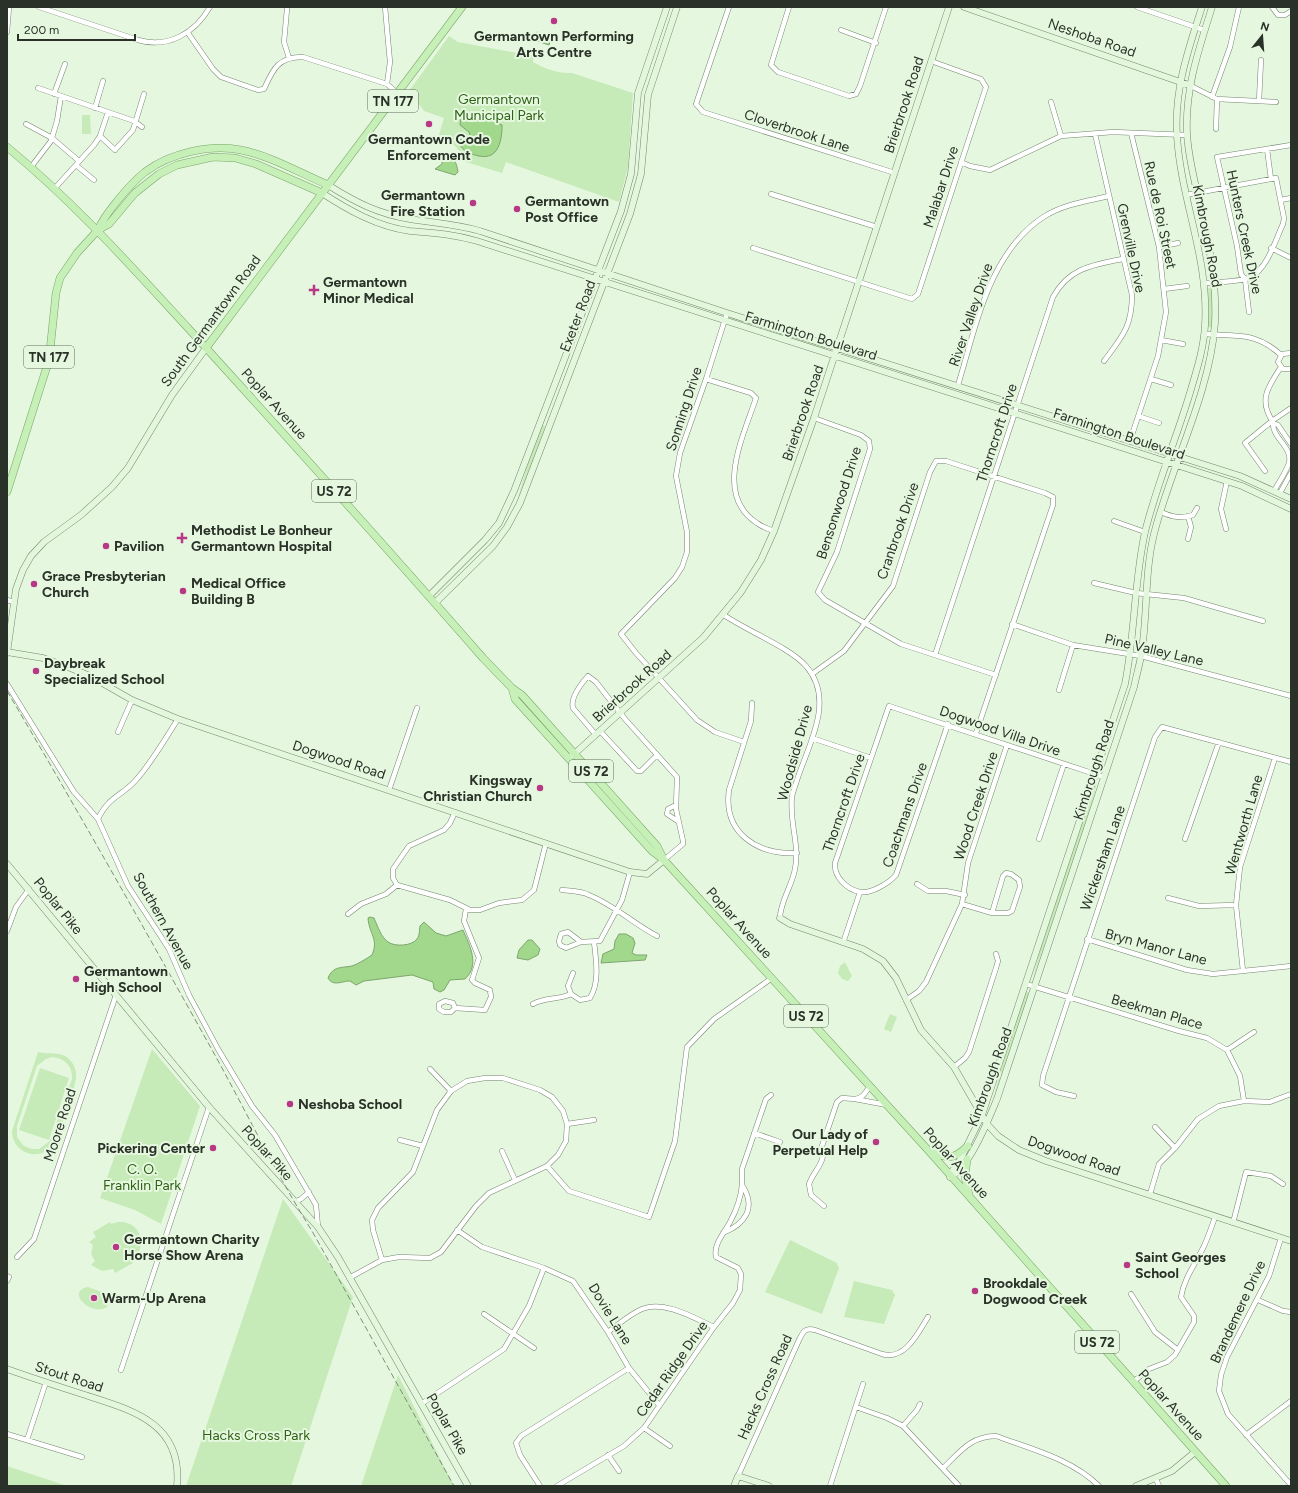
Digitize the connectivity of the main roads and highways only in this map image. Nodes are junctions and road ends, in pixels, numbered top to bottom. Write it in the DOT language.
graph roads {
  1 [pos="462,7"];
  2 [pos="7,148"];
  3 [pos="328,185"];
  4 [pos="322,193"];
  5 [pos="98,230"];
  6 [pos="206,348"];
  7 [pos="7,492"];
  8 [pos="512,688"];
  9 [pos="664,860"];
  10 [pos="968,1146"];
  11 [pos="928,1150"];
  12 [pos="967,1159"];
  13 [pos="969,1197"];
  14 [pos="1226,1486"];
  1 -- 3 [label="main road, South Germantown Road / TN 177"];
  2 -- 5 [label="main road, Poplar Avenue / US 72"];
  3 -- 4 [label="main road, South Germantown Road / TN 177"];
  3 -- 5 [label="main road"];
  4 -- 5 [label="main road"];
  4 -- 6 [label="main road, South Germantown Road / TN 177"];
  5 -- 6 [label="main road, Poplar Avenue / US 72"];
  5 -- 7 [label="main road, TN 177"];
  6 -- 8 [label="main road, Poplar Avenue / US 72"];
  8 -- 9 [label="main road, Poplar Avenue / US 72"];
  8 -- 9 [label="main road, Poplar Avenue"];
  9 -- 11 [label="main road, Poplar Avenue / US 72"];
  10 -- 11 [label="main road"];
  11 -- 13 [label="main road, Poplar Avenue / US 72"];
  12 -- 13 [label="main road"];
  13 -- 14 [label="main road, Poplar Avenue / US 72"];
}
